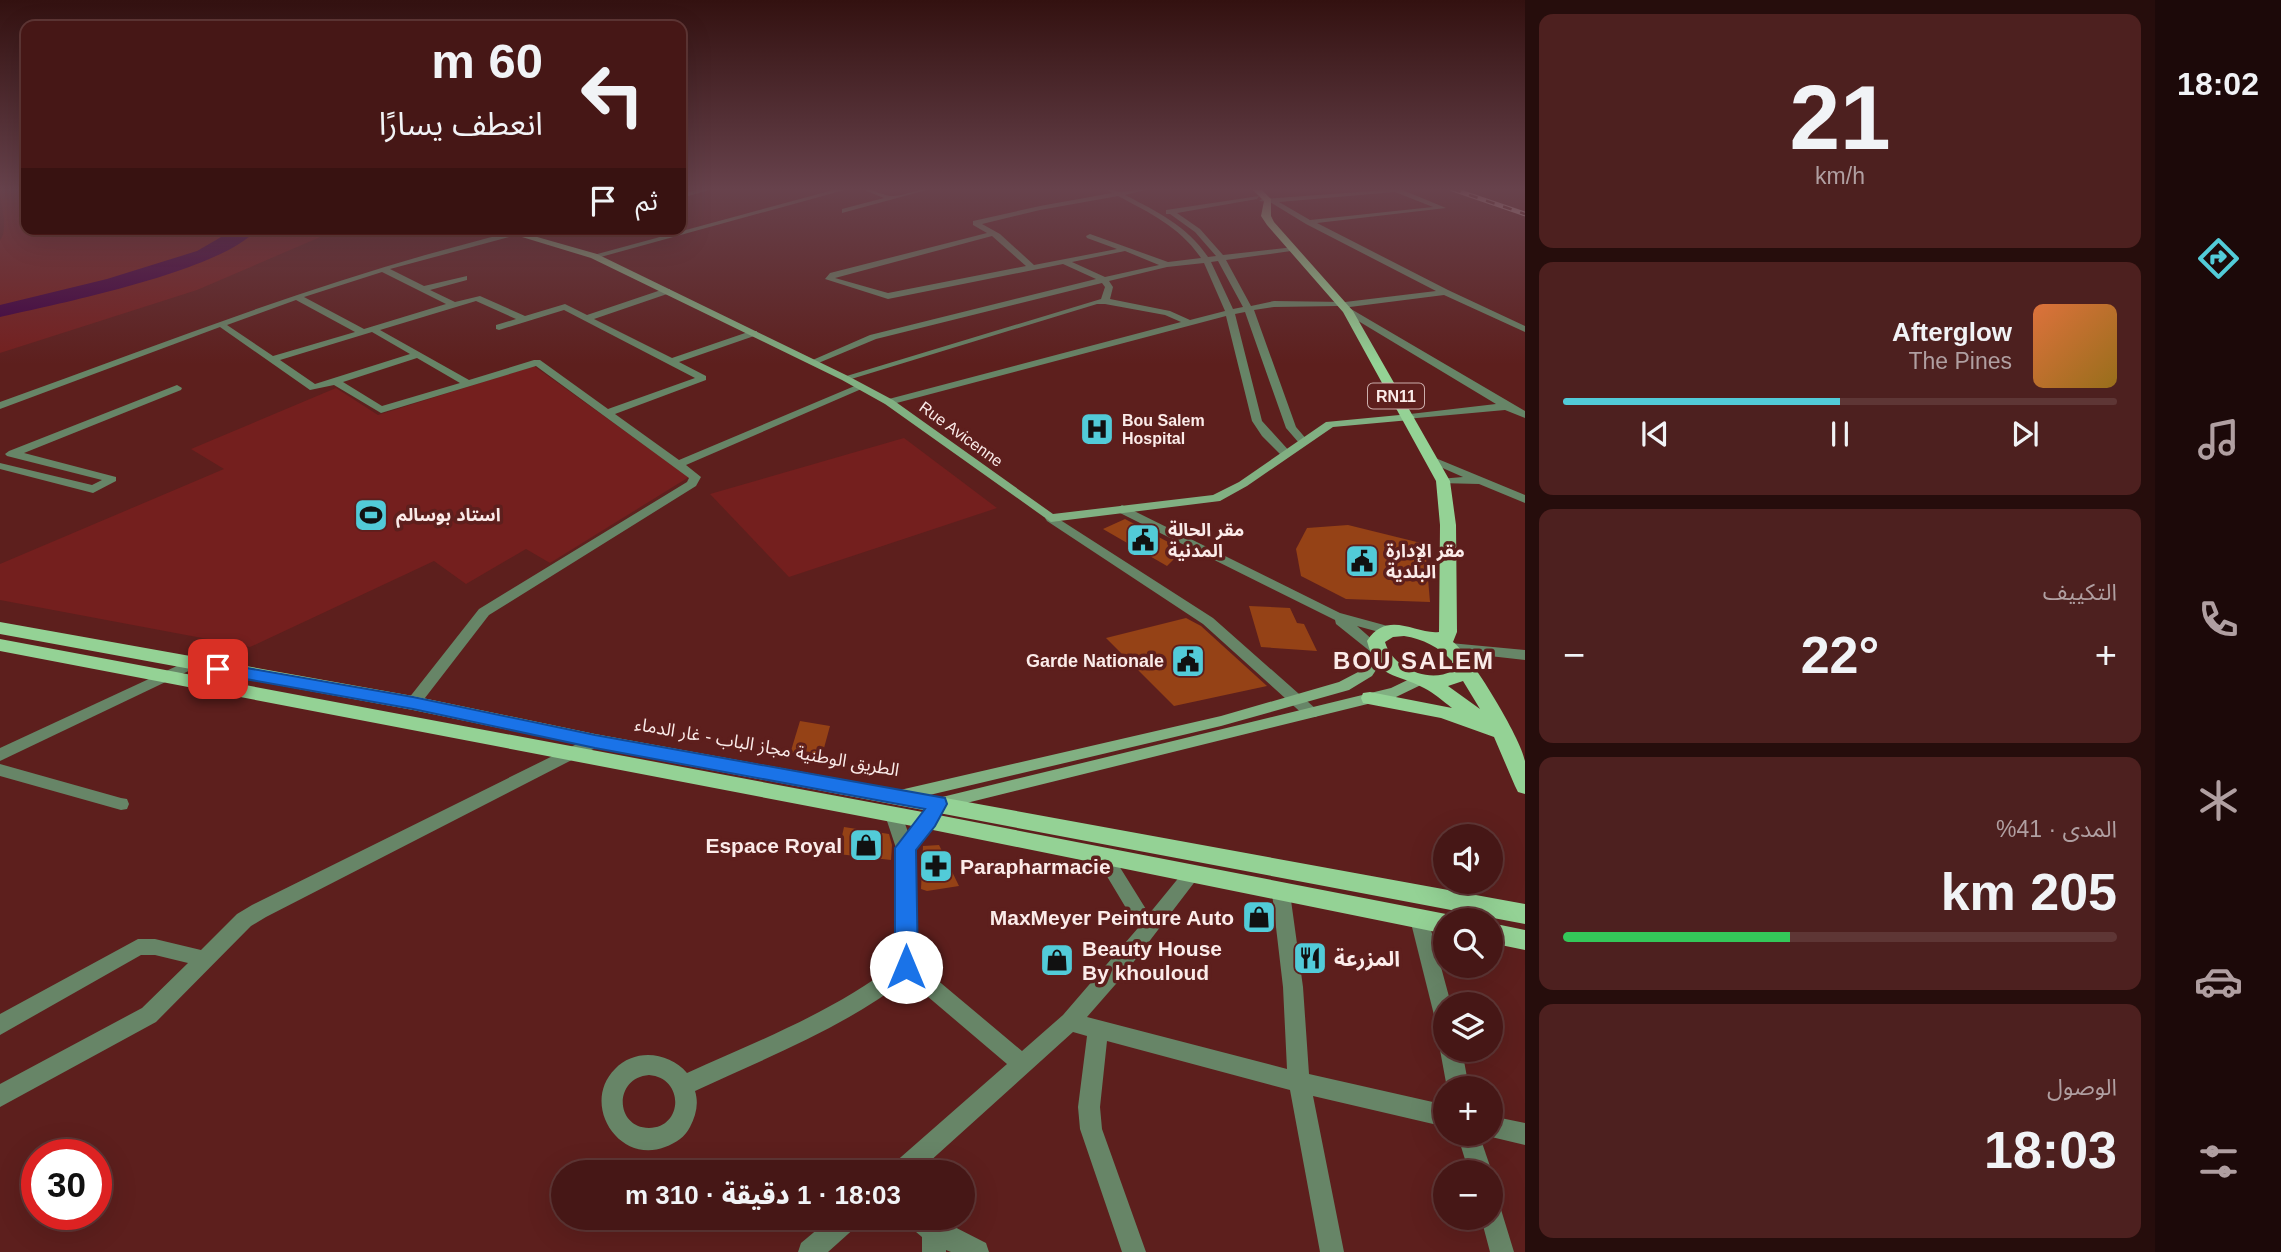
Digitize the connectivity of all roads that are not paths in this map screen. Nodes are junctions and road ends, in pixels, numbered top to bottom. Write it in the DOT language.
graph roads {
  1 [pos="453,247"];
  2 [pos="565,247"];
  3 [pos="626,247"];
  4 [pos="941,247"];
  5 [pos="1009,247"];
  6 [pos="1122,247"];
  7 [pos="1198,247"];
  8 [pos="1213,247"];
  9 [pos="1358,247"];
  10 [pos="1126,249"];
  11 [pos="1291,249"];
  12 [pos="594,256"];
  13 [pos="1221,258"];
  14 [pos="1206,260"];
  15 [pos="1064,261"];
  16 [pos="1167,265"];
  17 [pos="1032,267"];
  18 [pos="383,269"];
  19 [pos="464,278"];
  20 [pos="1104,280"];
  21 [pos="423,289"];
  22 [pos="667,291"];
  23 [pos="1445,292"];
  24 [pos="297,297"];
  25 [pos="1105,301"];
  26 [pos="454,305"];
  27 [pos="1344,306"];
  28 [pos="1248,309"];
  29 [pos="1230,312"];
  30 [pos="590,317"];
  31 [pos="523,319"];
  32 [pos="219,323"];
  33 [pos="1190,323"];
  34 [pos="499,327"];
  35 [pos="1525,329"];
  36 [pos="369,331"];
  37 [pos="754,333"];
  38 [pos="420,354"];
  39 [pos="270,360"];
  40 [pos="673,361"];
  41 [pos="813,362"];
  42 [pos="845,378"];
  43 [pos="338,383"];
  44 [pos="468,383"];
  45 [pos="861,387"];
  46 [pos="177,388"];
  47 [pos="889,402"];
  48 [pos="1525,404"];
  49 [pos="0,405"];
  50 [pos="1506,406"];
  51 [pos="607,413"];
  52 [pos="1525,415"];
  53 [pos="1410,417"];
  54 [pos="1303,441"];
  55 [pos="13,453"];
  56 [pos="1286,454"];
  57 [pos="0,459"];
  58 [pos="1433,460"];
  59 [pos="678,464"];
  60 [pos="0,466"];
  61 [pos="1485,480"];
  62 [pos="1443,481"];
  63 [pos="1525,499"];
  64 [pos="1122,509"];
  65 [pos="1051,518"];
  66 [pos="1335,616"];
  67 [pos="1447,618"];
  68 [pos="0,628"];
  69 [pos="1390,631"];
  70 [pos="1420,633"];
  71 [pos="0,645"];
  72 [pos="1378,652"];
  73 [pos="1454,655"];
  74 [pos="1525,655"];
  75 [pos="192,664"];
  76 [pos="170,676"];
  77 [pos="1424,680"];
  78 [pos="262,685"];
  79 [pos="1370,698"];
  80 [pos="339,700"];
  81 [pos="1296,700"];
  82 [pos="413,703"];
  83 [pos="1311,713"];
  84 [pos="595,741"];
  85 [pos="1509,742"];
  86 [pos="0,755"];
  87 [pos="569,755"];
  88 [pos="0,770"];
  89 [pos="1525,786"];
  90 [pos="121,804"];
  91 [pos="897,806"];
  92 [pos="933,812"];
  93 [pos="905,848"];
  94 [pos="1105,858"];
  95 [pos="1191,875"];
  96 [pos="1281,893"];
  97 [pos="1525,914"];
  98 [pos="1419,919"];
  99 [pos="1433,922"];
  100 [pos="1148,928"];
  101 [pos="1503,935"];
  102 [pos="1525,940"];
  103 [pos="205,959"];
  104 [pos="906,967"];
  105 [pos="1438,992"];
  106 [pos="1070,1022"];
  107 [pos="0,1025"];
  108 [pos="1098,1029"];
  109 [pos="1022,1064"];
  110 [pos="1299,1082"];
  111 [pos="684,1085"];
  112 [pos="0,1096"];
  113 [pos="1433,1113"];
  114 [pos="1503,1129"];
  115 [pos="1525,1134"];
  116 [pos="914,1160"];
  117 [pos="835,1230"];
  118 [pos="1496,1230"];
  119 [pos="928,1234"];
  120 [pos="810,1252"];
  121 [pos="977,1252"];
  122 [pos="1134,1252"];
  123 [pos="1332,1252"];
  124 [pos="1502,1252"];
  1 -- 18 [label="street"];
  2 -- 12 [label="street, Rue Avicenne"];
  3 -- 12 [label="street"];
  4 -- 17 [label="street"];
  5 -- 17 [label="street"];
  6 -- 10 [label="street"];
  7 -- 14 [label="street"];
  8 -- 13 [label="street"];
  9 -- 23 [label="street"];
  10 -- 15 [label="street"];
  10 -- 16 [label="street"];
  11 -- 13 [label="street"];
  11 -- 27 [label="main road, RN11"];
  12 -- 22 [label="street, Rue Avicenne"];
  13 -- 14 [label="street"];
  13 -- 28 [label="street"];
  14 -- 16 [label="street"];
  14 -- 29 [label="street"];
  15 -- 17 [label="street"];
  15 -- 20 [label="street"];
  16 -- 20 [label="street"];
  18 -- 21 [label="street"];
  18 -- 24 [label="street"];
  19 -- 21 [label="street"];
  20 -- 25 [label="street"];
  20 -- 41 [label="street"];
  21 -- 26 [label="street"];
  22 -- 30 [label="street"];
  22 -- 37 [label="street, Rue Avicenne"];
  23 -- 27 [label="street"];
  23 -- 35 [label="street"];
  24 -- 32 [label="street"];
  24 -- 36 [label="street"];
  25 -- 33 [label="street"];
  25 -- 42 [label="street"];
  26 -- 31 [label="street"];
  26 -- 36 [label="street"];
  27 -- 28 [label="street"];
  27 -- 50 [label="street"];
  27 -- 53 [label="main road, RN11"];
  28 -- 29 [label="street"];
  28 -- 54 [label="street"];
  29 -- 33 [label="street"];
  29 -- 56 [label="street"];
  30 -- 31 [label="street"];
  30 -- 40 [label="street"];
  31 -- 34 [label="street"];
  32 -- 39 [label="street"];
  32 -- 49 [label="street"];
  33 -- 47 [label="street"];
  36 -- 38 [label="street"];
  36 -- 39 [label="street"];
  37 -- 40 [label="street"];
  37 -- 41 [label="street, Rue Avicenne"];
  38 -- 43 [label="street"];
  38 -- 44 [label="street"];
  39 -- 43 [label="street"];
  40 -- 51 [label="street"];
  41 -- 42 [label="street, Rue Avicenne"];
  42 -- 45 [label="street, Rue Avicenne"];
  43 -- 44 [label="street"];
  44 -- 51 [label="street"];
  45 -- 47 [label="street, Rue Avicenne"];
  45 -- 59 [label="street"];
  46 -- 55 [label="street"];
  47 -- 65 [label="street, Rue Avicenne"];
  48 -- 50 [label="street"];
  50 -- 52 [label="street"];
  50 -- 53 [label="street"];
  51 -- 59 [label="street"];
  53 -- 54 [label="street"];
  53 -- 58 [label="main road, RN11"];
  54 -- 56 [label="street"];
  55 -- 57 [label="street"];
  55 -- 60 [label="street"];
  56 -- 64 [label="street"];
  58 -- 61 [label="street"];
  58 -- 62 [label="main road, RN11"];
  59 -- 82 [label="street"];
  61 -- 62 [label="street"];
  61 -- 63 [label="street"];
  62 -- 67 [label="main road, RN11"];
  64 -- 65 [label="street"];
  64 -- 66 [label="street"];
  65 -- 81 [label="street"];
  66 -- 69 [label="street"];
  66 -- 72 [label="street"];
  67 -- 70 [label="main road"];
  67 -- 73 [label="main road, RN11"];
  68 -- 75 [label="main road, الطريق الوطنية مجاز الباب - غار الدماء"];
  69 -- 70 [label="main road"];
  69 -- 72 [label="main road"];
  70 -- 73 [label="main road"];
  71 -- 76 [label="main road, الطريق الوطنية مجاز الباب - غار الدماء"];
  72 -- 77 [label="main road"];
  72 -- 81 [label="street"];
  73 -- 74 [label="street"];
  73 -- 77 [label="main road"];
  73 -- 85 [label="main road"];
  75 -- 76 [label="street"];
  75 -- 78 [label="main road, الطريق الوطنية مجاز الباب - غار الدماء"];
  76 -- 78 [label="main road, الطريق الوطنية مجاز الباب - غار الدماء"];
  76 -- 86 [label="street"];
  77 -- 79 [label="street"];
  77 -- 85 [label="main road"];
  78 -- 80 [label="main road, الطريق الوطنية مجاز الباب - غار الدماء"];
  79 -- 83 [label="street"];
  79 -- 85 [label="main road"];
  80 -- 82 [label="main road, الطريق الوطنية مجاز الباب - غار الدماء"];
  80 -- 87 [label="main road, الطريق الوطنية مجاز الباب - غار الدماء"];
  81 -- 83 [label="street"];
  81 -- 91 [label="street"];
  82 -- 84 [label="main road, الطريق الوطنية مجاز الباب - غار الدماء"];
  83 -- 92 [label="street"];
  84 -- 87 [label="street"];
  84 -- 91 [label="main road, الطريق الوطنية مجاز الباب - غار الدماء"];
  85 -- 89 [label="main road"];
  87 -- 91 [label="main road, الطريق الوطنية مجاز الباب - غار الدماء"];
  87 -- 103 [label="street"];
  88 -- 90 [label="street"];
  91 -- 92 [label="main road, الطريق الوطنية مجاز الباب - غار الدماء"];
  91 -- 93 [label="street"];
  92 -- 93 [label="street"];
  92 -- 94 [label="main road, الطريق الوطنية مجاز الباب - غار الدماء"];
  92 -- 97 [label="main road, الطريق الوطنية مجاز الباب - غار الدماء"];
  93 -- 104 [label="street"];
  94 -- 95 [label="main road, الطريق الوطنية مجاز الباب - غار الدماء"];
  94 -- 100 [label="street"];
  95 -- 96 [label="main road, الطريق الوطنية مجاز الباب - غار الدماء"];
  95 -- 100 [label="street"];
  96 -- 98 [label="main road, الطريق الوطنية مجاز الباب - غار الدماء"];
  96 -- 110 [label="street"];
  98 -- 99 [label="main road, الطريق الوطنية مجاز الباب - غار الدماء"];
  98 -- 105 [label="street"];
  100 -- 106 [label="street"];
  101 -- 102 [label="main road"];
  103 -- 107 [label="street"];
  103 -- 112 [label="street"];
  104 -- 109 [label="street"];
  104 -- 111 [label="street"];
  106 -- 108 [label="street"];
  106 -- 109 [label="street"];
  108 -- 110 [label="street"];
  108 -- 122 [label="street"];
  109 -- 116 [label="street"];
  110 -- 113 [label="street"];
  110 -- 123 [label="street"];
  114 -- 115 [label="street"];
  117 -- 120 [label="street"];
  118 -- 124 [label="street"];
  119 -- 121 [label="street"];
}
